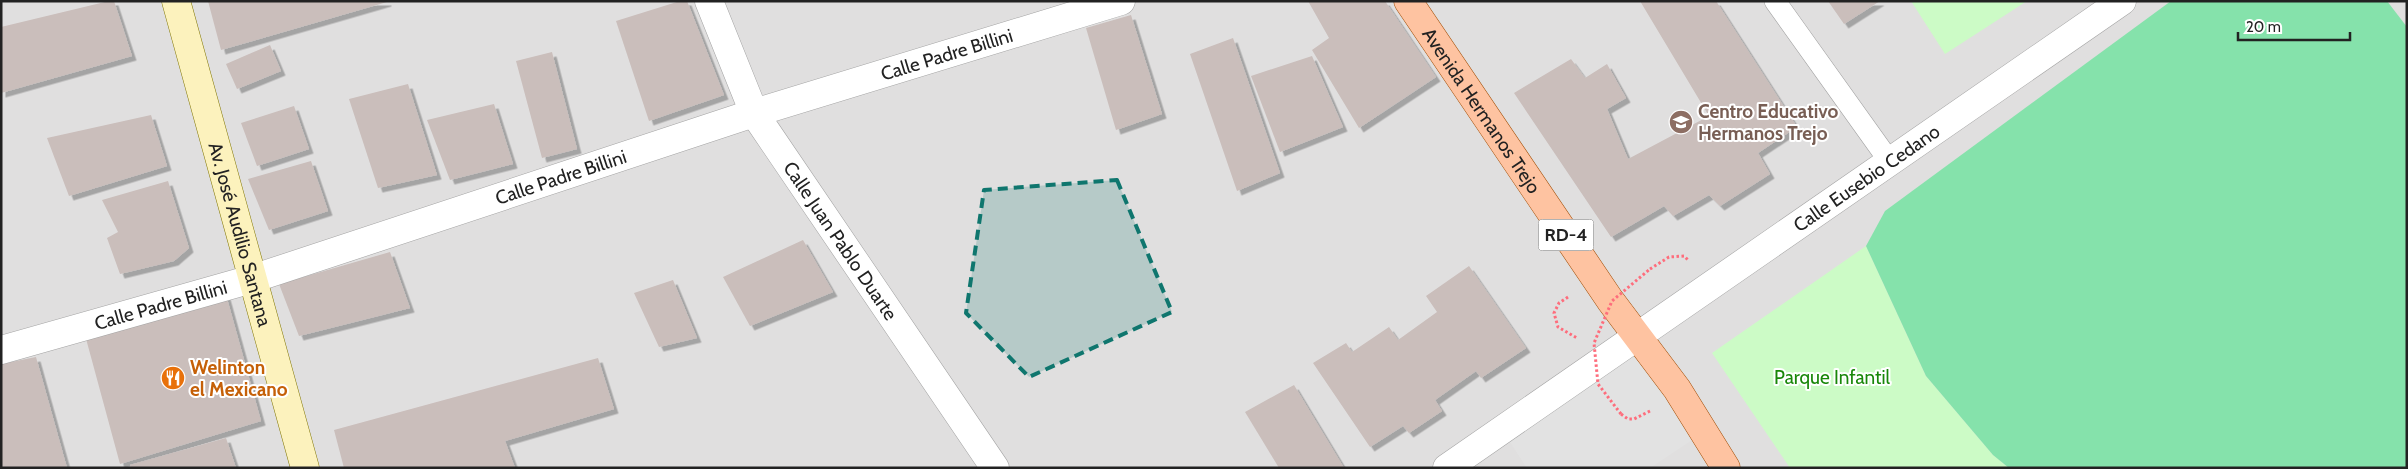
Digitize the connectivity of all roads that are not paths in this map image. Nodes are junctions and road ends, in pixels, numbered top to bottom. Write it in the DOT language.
graph roads {
  1 [pos="176,1"];
  2 [pos="709,1"];
  3 [pos="1121,1"];
  4 [pos="1408,1"];
  5 [pos="1775,1"];
  6 [pos="2122,1"];
  7 [pos="754,113"];
  8 [pos="1890,162"];
  9 [pos="252,278"];
  10 [pos="1639,337"];
  11 [pos="1,350"];
  12 [pos="305,468"];
  13 [pos="995,468"];
  14 [pos="1447,468"];
  15 [pos="1726,468"];
  1 -- 9 [label="main road, Av. José Audilio Santana"];
  2 -- 7 [label="street, Calle Juan Pablo Duarte"];
  3 -- 7 [label="street, Calle Padre Billini"];
  4 -- 10 [label="main road, Avenida Hermanos Trejo / RD-4"];
  5 -- 8 [label="lane"];
  6 -- 8 [label="street, Calle Eusebio Cedano"];
  7 -- 9 [label="street, Calle Padre Billini"];
  7 -- 13 [label="street, Calle Juan Pablo Duarte"];
  8 -- 10 [label="street, Calle Eusebio Cedano"];
  9 -- 11 [label="street, Calle Padre Billini"];
  9 -- 12 [label="main road, Av. José Audilio Santana"];
  10 -- 14 [label="street, Calle Eusebio Cedano"];
  10 -- 15 [label="main road, Avenida Hermanos Trejo / RD-4"];
}
